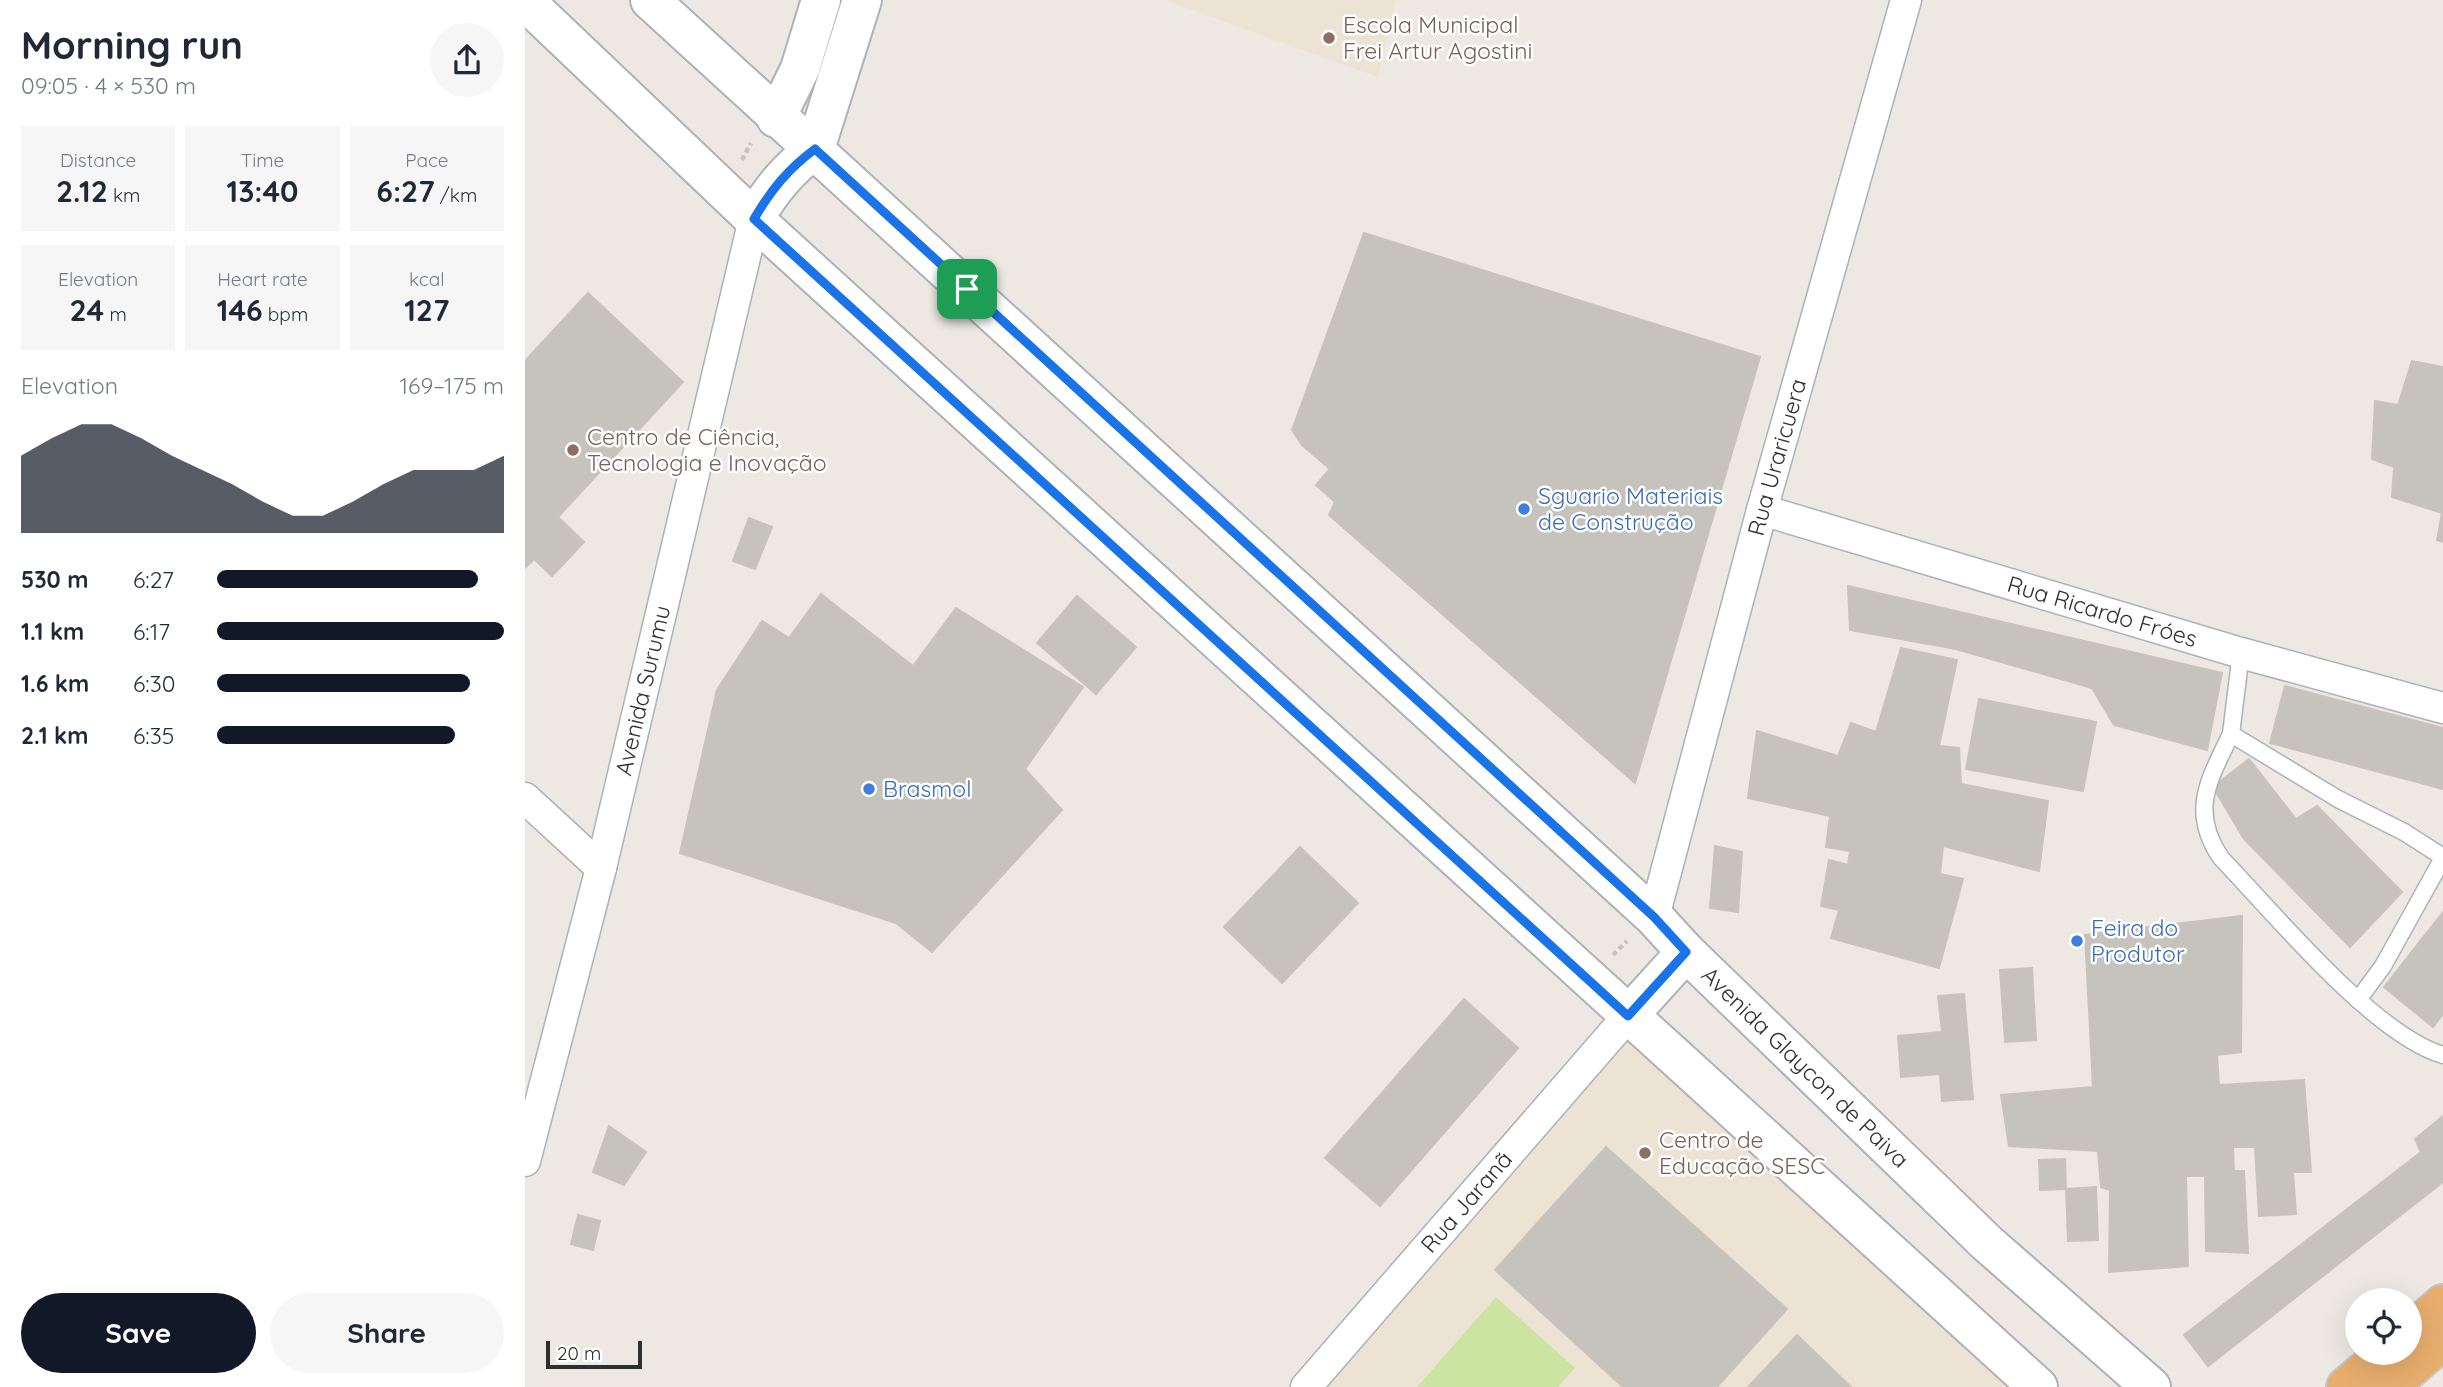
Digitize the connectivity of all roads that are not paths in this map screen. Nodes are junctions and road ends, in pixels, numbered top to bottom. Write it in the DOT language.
graph roads {
  1 [pos="650,0"];
  2 [pos="821,0"];
  3 [pos="862,0"];
  4 [pos="1906,0"];
  5 [pos="525,1"];
  6 [pos="766,125"];
  7 [pos="815,149"];
  8 [pos="754,219"];
  9 [pos="1762,510"];
  10 [pos="2241,653"];
  11 [pos="2443,708"];
  12 [pos="2231,734"];
  13 [pos="525,797"];
  14 [pos="2443,858"];
  15 [pos="601,868"];
  16 [pos="1654,917"];
  17 [pos="1686,952"];
  18 [pos="2358,1000"];
  19 [pos="1628,1016"];
  20 [pos="2443,1055"];
  21 [pos="525,1160"];
  22 [pos="2443,1304"];
  23 [pos="2422,1322"];
  24 [pos="2443,1340"];
  25 [pos="2372,1365"];
  26 [pos="1306,1387"];
  27 [pos="2038,1387"];
  28 [pos="2151,1387"];
  29 [pos="2346,1387"];
  30 [pos="2388,1387"];
  1 -- 6 [label="main road, Avenida Glaycon de Paiva"];
  2 -- 6 [label="main road"];
  3 -- 7 [label="main road"];
  4 -- 9 [label="street, Rua Uraricuera"];
  5 -- 8 [label="main road"];
  6 -- 7 [label="main road, Avenida Glaycon de Paiva"];
  7 -- 8 [label="main road"];
  7 -- 16 [label="main road, Avenida Glaycon de Paiva"];
  8 -- 15 [label="street, Avenida Surumu"];
  8 -- 19 [label="main road"];
  9 -- 10 [label="street, Rua Ricardo Fróes"];
  9 -- 16 [label="street, Rua Uraricuera"];
  10 -- 11 [label="street, Rua Ricardo Fróes"];
  10 -- 12 [label="lane"];
  12 -- 14 [label="lane"];
  12 -- 18 [label="lane"];
  13 -- 15 [label="street"];
  14 -- 18 [label="lane"];
  15 -- 21 [label="street, Avenida Surumu"];
  16 -- 17 [label="main road, Avenida Glaycon de Paiva"];
  17 -- 19 [label="main road"];
  17 -- 28 [label="main road, Avenida Glaycon de Paiva"];
  18 -- 20 [label="lane"];
  19 -- 26 [label="street, Rua Jaranã"];
  19 -- 27 [label="main road"];
  22 -- 23 [label="highway"];
  24 -- 30 [label="highway"];
  25 -- 29 [label="highway"];
}
